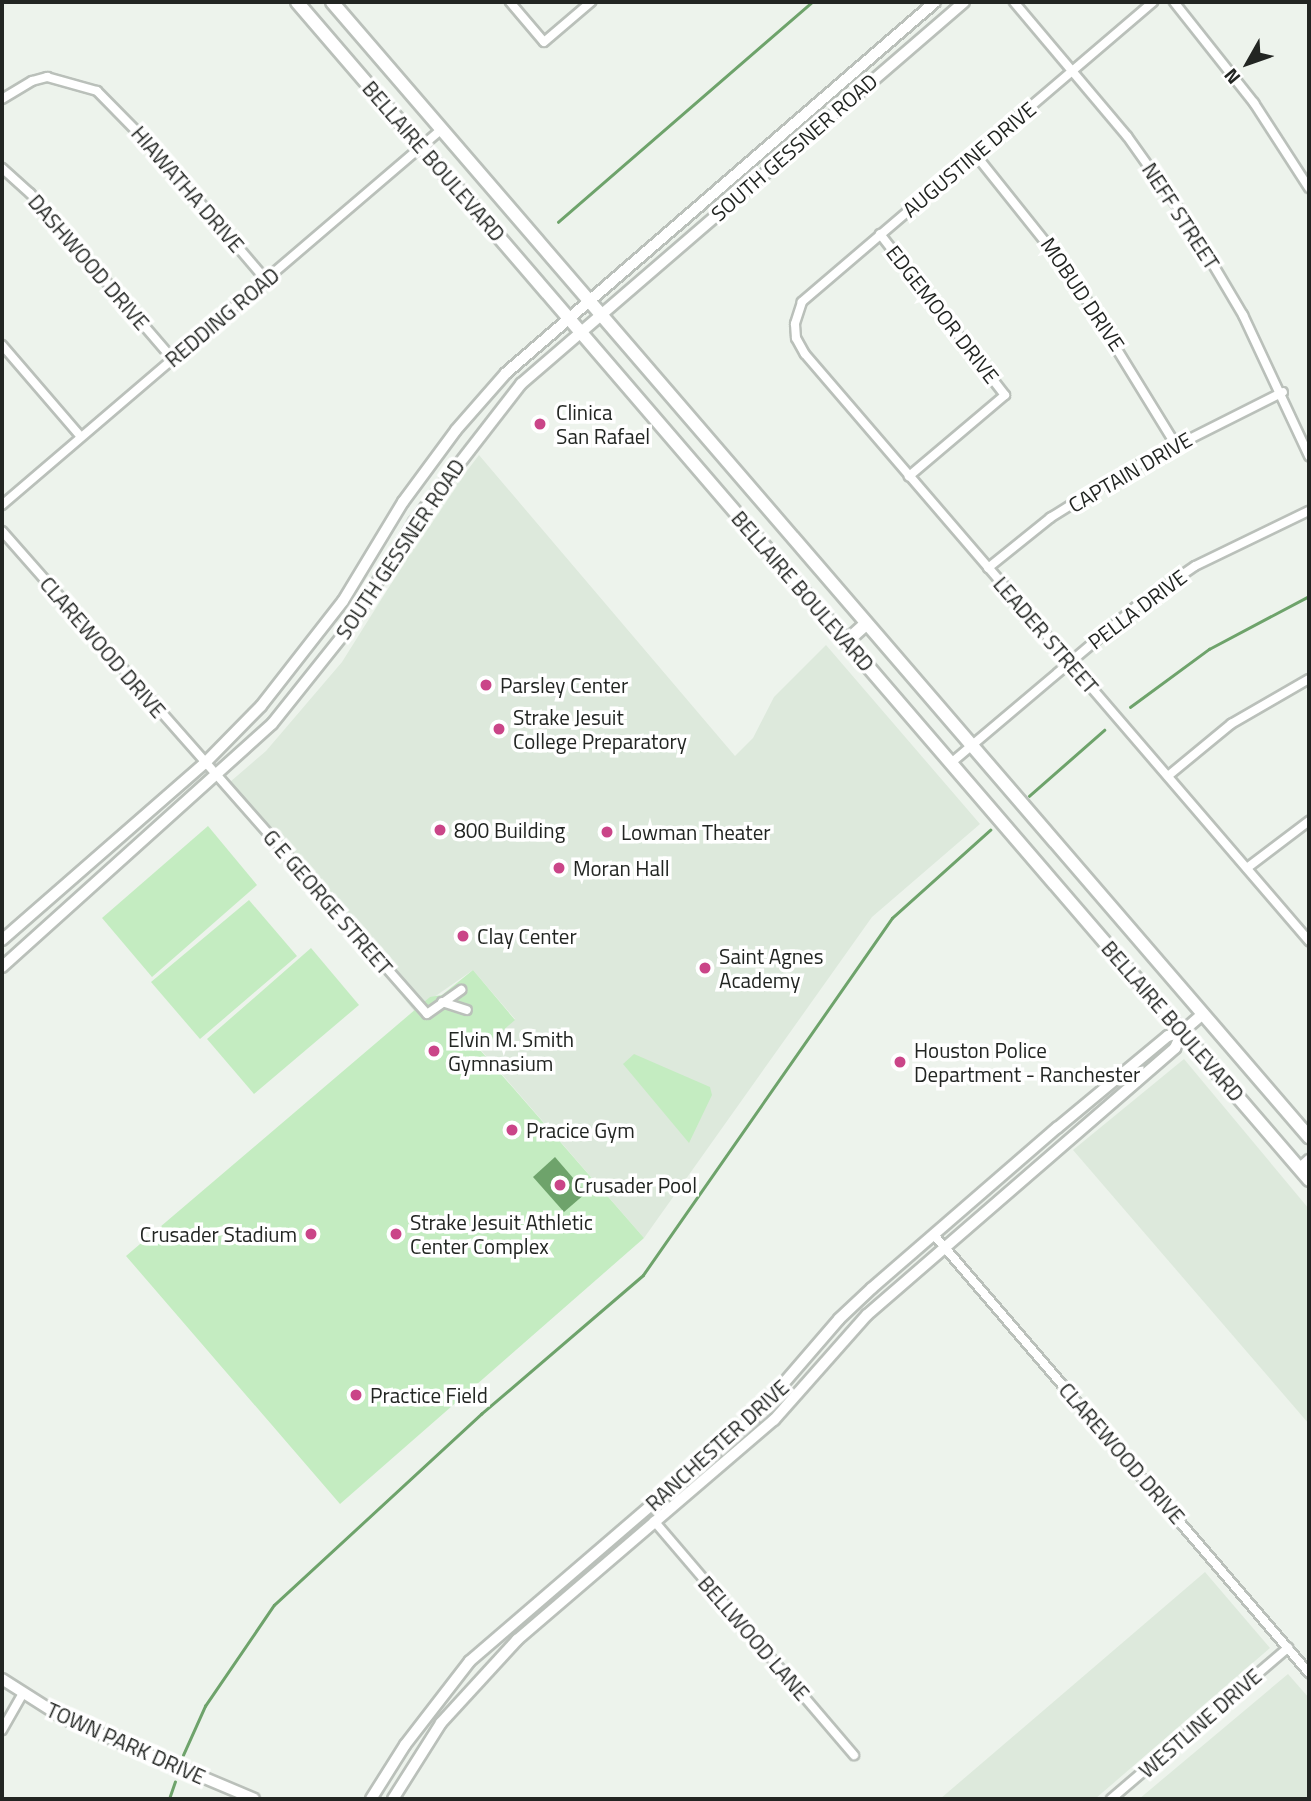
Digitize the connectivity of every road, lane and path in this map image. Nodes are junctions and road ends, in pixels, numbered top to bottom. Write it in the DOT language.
graph roads {
  1 [pos="297,2"];
  2 [pos="332,2"];
  3 [pos="510,2"];
  4 [pos="591,2"];
  5 [pos="935,2"];
  6 [pos="964,2"];
  7 [pos="1014,2"];
  8 [pos="1153,2"];
  9 [pos="1174,2"];
  10 [pos="1073,71"];
  11 [pos="846,78"];
  12 [pos="858,92"];
  13 [pos="2,99"];
  14 [pos="442,129"];
  15 [pos="422,146"];
  16 [pos="975,154"];
  17 [pos="2,168"];
  18 [pos="723,183"];
  19 [pos="1309,188"];
  20 [pos="736,198"];
  21 [pos="880,234"];
  22 [pos="266,280"];
  23 [pos="589,301"];
  24 [pos="599,313"];
  25 [pos="568,317"];
  26 [pos="794,324"];
  27 [pos="579,330"];
  28 [pos="2,345"];
  29 [pos="173,359"];
  30 [pos="1283,392"];
  31 [pos="456,430"];
  32 [pos="81,437"];
  33 [pos="473,443"];
  34 [pos="1175,444"];
  35 [pos="1309,456"];
  36 [pos="909,476"];
  37 [pos="755,496"];
  38 [pos="2,505"];
  39 [pos="1309,511"];
  40 [pos="736,513"];
  41 [pos="2,531"];
  42 [pos="988,568"];
  43 [pos="866,624"];
  44 [pos="846,641"];
  45 [pos="1069,661"];
  46 [pos="1309,678"];
  47 [pos="971,745"];
  48 [pos="951,763"];
  49 [pos="204,764"];
  50 [pos="217,776"];
  51 [pos="1168,776"];
  52 [pos="1309,821"];
  53 [pos="102,853"];
  54 [pos="114,868"];
  55 [pos="1247,868"];
  56 [pos="12,931"];
  57 [pos="2,940"];
  58 [pos="1309,941"];
  59 [pos="26,946"];
  60 [pos="2,967"];
  61 [pos="461,990"];
  62 [pos="442,1002"];
  63 [pos="467,1010"];
  64 [pos="1203,1014"];
  65 [pos="1182,1032"];
  66 [pos="1110,1084"];
  67 [pos="1119,1097"];
  68 [pos="1057,1128"];
  69 [pos="1309,1137"];
  70 [pos="1069,1142"];
  71 [pos="1304,1164"];
  72 [pos="1309,1180"];
  73 [pos="934,1235"];
  74 [pos="945,1247"];
  75 [pos="839,1319"];
  76 [pos="852,1329"];
  77 [pos="736,1433"];
  78 [pos="746,1444"];
  79 [pos="654,1521"];
  80 [pos="618,1534"];
  81 [pos="627,1544"];
  82 [pos="527,1611"];
  83 [pos="537,1624"];
  84 [pos="1288,1648"];
  85 [pos="1309,1672"];
  86 [pos="2,1679"];
  87 [pos="22,1695"];
  88 [pos="428,1714"];
  89 [pos="441,1723"];
  90 [pos="2,1730"];
  91 [pos="854,1755"];
  92 [pos="254,1799"];
  93 [pos="371,1799"];
  94 [pos="393,1799"];
  95 [pos="1111,1799"];
  1 -- 15 [label="main road, BELLAIRE BOULEVARD"];
  2 -- 14 [label="main road, BELLAIRE BOULEVARD"];
  3 -- 4 [label="street"];
  5 -- 11 [label="main road, SOUTH GESSNER ROAD"];
  6 -- 12 [label="main road, SOUTH GESSNER ROAD"];
  7 -- 10 [label="street, NEFF STREET"];
  8 -- 10 [label="street, AUGUSTINE DRIVE"];
  9 -- 19 [label="street"];
  10 -- 16 [label="street, AUGUSTINE DRIVE"];
  10 -- 30 [label="street, NEFF STREET"];
  11 -- 12 [label="main road"];
  11 -- 18 [label="main road, SOUTH GESSNER ROAD"];
  12 -- 20 [label="main road, SOUTH GESSNER ROAD"];
  13 -- 22 [label="street, HIAWATHA DRIVE"];
  14 -- 15 [label="street, REDDING ROAD"];
  14 -- 23 [label="main road, BELLAIRE BOULEVARD"];
  15 -- 22 [label="street, REDDING ROAD"];
  15 -- 25 [label="main road, BELLAIRE BOULEVARD"];
  16 -- 21 [label="street, AUGUSTINE DRIVE"];
  16 -- 34 [label="street, MOBUD DRIVE"];
  17 -- 29 [label="street, DASHWOOD DRIVE"];
  18 -- 20 [label="main road"];
  18 -- 23 [label="main road, SOUTH GESSNER ROAD"];
  20 -- 24 [label="main road, SOUTH GESSNER ROAD"];
  21 -- 26 [label="street, AUGUSTINE DRIVE"];
  21 -- 36 [label="street, EDGEMOOR DRIVE"];
  22 -- 29 [label="street, REDDING ROAD"];
  23 -- 24 [label="main road, BELLAIRE BOULEVARD"];
  23 -- 25 [label="main road, SOUTH GESSNER ROAD"];
  24 -- 27 [label="main road, SOUTH GESSNER ROAD"];
  24 -- 37 [label="main road, BELLAIRE BOULEVARD"];
  25 -- 27 [label="main road, BELLAIRE BOULEVARD"];
  25 -- 31 [label="main road, SOUTH GESSNER ROAD"];
  26 -- 36 [label="street, LEADER STREET"];
  27 -- 33 [label="main road, SOUTH GESSNER ROAD"];
  27 -- 40 [label="main road, BELLAIRE BOULEVARD"];
  28 -- 32 [label="street"];
  29 -- 32 [label="street, REDDING ROAD"];
  30 -- 34 [label="street, CAPTAIN DRIVE"];
  30 -- 35 [label="street, NEFF STREET"];
  31 -- 33 [label="main road"];
  31 -- 49 [label="main road, SOUTH GESSNER ROAD"];
  32 -- 38 [label="street, REDDING ROAD"];
  33 -- 50 [label="main road, SOUTH GESSNER ROAD"];
  34 -- 42 [label="street, CAPTAIN DRIVE"];
  36 -- 42 [label="street, LEADER STREET"];
  37 -- 40 [label="main road"];
  37 -- 43 [label="main road, BELLAIRE BOULEVARD"];
  39 -- 45 [label="street, PELLA DRIVE"];
  40 -- 44 [label="main road, BELLAIRE BOULEVARD"];
  41 -- 49 [label="street, CLAREWOOD DRIVE"];
  42 -- 45 [label="street, LEADER STREET"];
  43 -- 44 [label="main road"];
  43 -- 47 [label="main road, BELLAIRE BOULEVARD"];
  44 -- 48 [label="main road, BELLAIRE BOULEVARD"];
  45 -- 47 [label="street, PELLA DRIVE"];
  45 -- 51 [label="street, LEADER STREET"];
  46 -- 51 [label="street"];
  47 -- 48 [label="street, PELLA DRIVE"];
  47 -- 64 [label="main road, BELLAIRE BOULEVARD"];
  48 -- 65 [label="main road, BELLAIRE BOULEVARD"];
  49 -- 50 [label="street, CLAREWOOD DRIVE"];
  49 -- 53 [label="main road, SOUTH GESSNER ROAD"];
  50 -- 54 [label="main road, SOUTH GESSNER ROAD"];
  50 -- 62 [label="street, G E GEORGE STREET"];
  51 -- 55 [label="street, LEADER STREET"];
  52 -- 55 [label="street"];
  53 -- 54 [label="main road"];
  53 -- 56 [label="main road, SOUTH GESSNER ROAD"];
  54 -- 59 [label="main road, SOUTH GESSNER ROAD"];
  55 -- 58 [label="street, LEADER STREET"];
  56 -- 57 [label="main road, SOUTH GESSNER ROAD"];
  56 -- 59 [label="main road"];
  59 -- 60 [label="main road, SOUTH GESSNER ROAD"];
  61 -- 62 [label="street"];
  62 -- 63 [label="street, G E GEORGE STREET"];
  64 -- 65 [label="street, RANCHESTER DRIVE"];
  64 -- 69 [label="main road, BELLAIRE BOULEVARD"];
  65 -- 66 [label="street, RANCHESTER DRIVE"];
  65 -- 67 [label="street, RANCHESTER DRIVE"];
  65 -- 71 [label="main road, BELLAIRE BOULEVARD"];
  66 -- 67 [label="street"];
  66 -- 68 [label="street, RANCHESTER DRIVE"];
  67 -- 70 [label="street, RANCHESTER DRIVE"];
  68 -- 70 [label="street"];
  68 -- 73 [label="street, RANCHESTER DRIVE"];
  70 -- 74 [label="street, RANCHESTER DRIVE"];
  71 -- 72 [label="main road, BELLAIRE BOULEVARD"];
  73 -- 74 [label="street, CLAREWOOD DRIVE"];
  73 -- 75 [label="street, RANCHESTER DRIVE"];
  74 -- 76 [label="street, RANCHESTER DRIVE"];
  74 -- 84 [label="street, CLAREWOOD DRIVE"];
  75 -- 76 [label="street"];
  75 -- 77 [label="street, RANCHESTER DRIVE"];
  76 -- 78 [label="street, RANCHESTER DRIVE"];
  77 -- 78 [label="street"];
  77 -- 80 [label="street, RANCHESTER DRIVE"];
  78 -- 79 [label="street, RANCHESTER DRIVE"];
  79 -- 81 [label="street, RANCHESTER DRIVE"];
  79 -- 91 [label="street, BELLWOOD LANE"];
  80 -- 81 [label="street"];
  80 -- 82 [label="street, RANCHESTER DRIVE"];
  81 -- 83 [label="street, RANCHESTER DRIVE"];
  82 -- 83 [label="street"];
  82 -- 88 [label="street, RANCHESTER DRIVE"];
  83 -- 89 [label="street, RANCHESTER DRIVE"];
  84 -- 85 [label="street, CLAREWOOD DRIVE"];
  84 -- 95 [label="street, WESTLINE DRIVE"];
  86 -- 87 [label="street, TOWN PARK DRIVE"];
  87 -- 90 [label="street"];
  87 -- 92 [label="street, TOWN PARK DRIVE"];
  88 -- 89 [label="street"];
  88 -- 93 [label="street, RANCHESTER DRIVE"];
  89 -- 94 [label="street, RANCHESTER DRIVE"];
}
